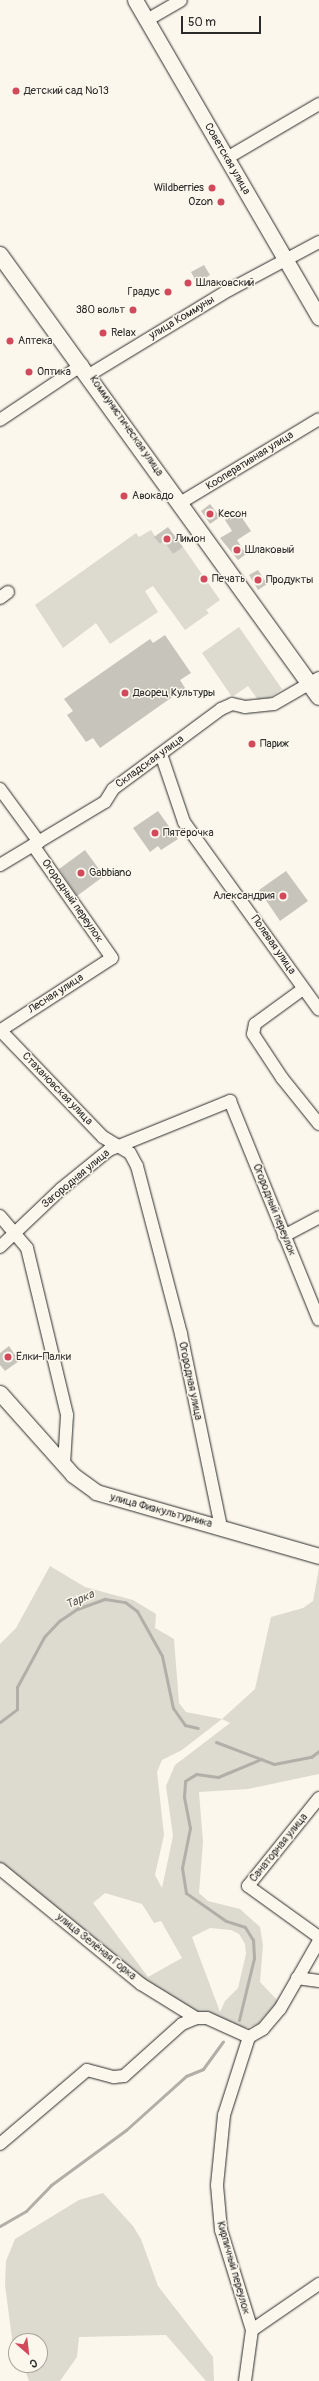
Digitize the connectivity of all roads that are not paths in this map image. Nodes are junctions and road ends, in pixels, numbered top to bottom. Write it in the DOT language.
graph roads {
  1 [pos="135,0"];
  2 [pos="181,0"];
  3 [pos="147,20"];
  4 [pos="319,104"];
  5 [pos="227,158"];
  6 [pos="319,242"];
  7 [pos="0,255"];
  8 [pos="286,262"];
  9 [pos="319,317"];
  10 [pos="86,370"];
  11 [pos="319,419"];
  12 [pos="0,420"];
  13 [pos="180,503"];
  14 [pos="314,680"];
  15 [pos="319,697"];
  16 [pos="161,754"];
  17 [pos="0,789"];
  18 [pos="36,843"];
  19 [pos="0,865"];
  20 [pos="112,958"];
  21 [pos="304,989"];
  22 [pos="319,1010"];
  23 [pos="0,1030"];
  24 [pos="230,1101"];
  25 [pos="319,1124"];
  26 [pos="117,1146"];
  27 [pos="0,1216"];
  28 [pos="319,1217"];
  29 [pos="15,1232"];
  30 [pos="284,1236"];
  31 [pos="0,1247"];
  32 [pos="319,1320"];
  33 [pos="0,1393"];
  34 [pos="64,1464"];
  35 [pos="221,1527"];
  36 [pos="319,1556"];
  37 [pos="319,1798"];
  38 [pos="0,1869"];
  39 [pos="319,1937"];
  40 [pos="319,1941"];
  41 [pos="297,1978"];
  42 [pos="319,1981"];
  43 [pos="196,2018"];
  44 [pos="249,2037"];
  45 [pos="0,2144"];
  46 [pos="319,2284"];
  47 [pos="252,2330"];
  48 [pos="245,2381"];
  1 -- 3 [label="street, Советская улица"];
  2 -- 3 [label="street"];
  3 -- 5 [label="street, Советская улица"];
  4 -- 5 [label="street"];
  5 -- 8 [label="street, Советская улица"];
  6 -- 8 [label="street, улица Коммуны"];
  7 -- 10 [label="main road, Коммунистическая улица"];
  8 -- 9 [label="street, Советская улица"];
  8 -- 10 [label="street, улица Коммуны"];
  10 -- 12 [label="street, улица Коммуны"];
  10 -- 13 [label="main road, Коммунистическая улица"];
  11 -- 13 [label="street, Кооперативная улица"];
  13 -- 14 [label="main road, Коммунистическая улица"];
  14 -- 15 [label="main road, Коммунистическая улица"];
  14 -- 16 [label="street, Складская улица"];
  16 -- 18 [label="street, Складская улица"];
  16 -- 21 [label="street, Полевая улица"];
  17 -- 18 [label="street, Огородный переулок"];
  18 -- 19 [label="street, Складская улица"];
  18 -- 20 [label="street, Огородный переулок"];
  20 -- 23 [label="street, Лесная улица"];
  21 -- 22 [label="street, Полевая улица"];
  21 -- 25 [label="street"];
  23 -- 26 [label="street, Стахановская улица"];
  24 -- 26 [label="street, Загородная улица"];
  24 -- 30 [label="street, Огородный переулок"];
  26 -- 29 [label="street, Загородная улица"];
  26 -- 35 [label="street, Огородная улица"];
  27 -- 29 [label="street"];
  28 -- 30 [label="street"];
  29 -- 31 [label="street, Загородная улица"];
  29 -- 34 [label="street"];
  30 -- 32 [label="street, Огородный переулок"];
  33 -- 34 [label="street, улица Физкультурника"];
  34 -- 35 [label="street, улица Физкультурника"];
  35 -- 36 [label="street"];
  37 -- 39 [label="street, Санаторная улица"];
  38 -- 43 [label="street, улица Зелёная Горка"];
  40 -- 41 [label="street"];
  41 -- 42 [label="street"];
  41 -- 44 [label="street"];
  43 -- 44 [label="street"];
  43 -- 45 [label="street"];
  44 -- 47 [label="street, Кирпичный переулок"];
  46 -- 47 [label="street"];
  47 -- 48 [label="street, Кирпичный переулок"];
}
